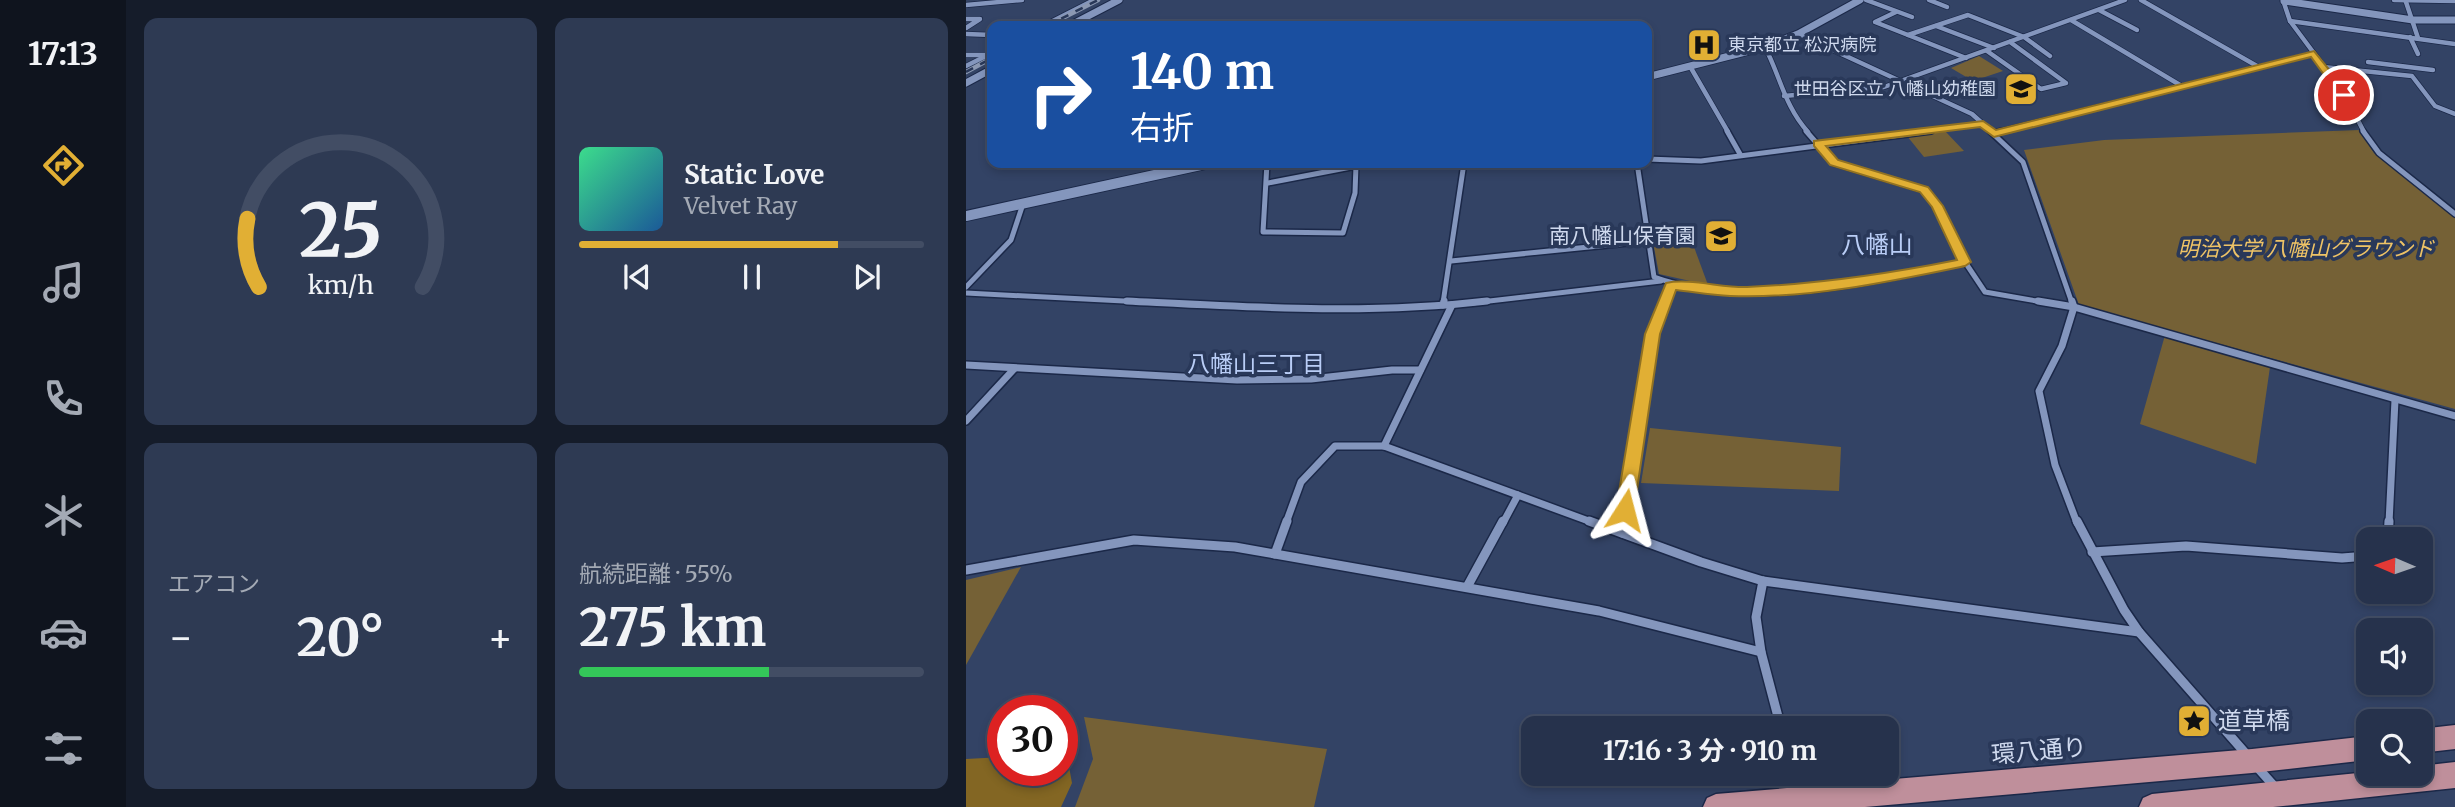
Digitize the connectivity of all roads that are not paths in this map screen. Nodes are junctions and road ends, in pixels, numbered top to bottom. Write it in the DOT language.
graph roads {
  1 [pos="974,0"];
  2 [pos="1022,0"];
  3 [pos="1094,0"];
  4 [pos="1119,0"];
  5 [pos="1860,0"];
  6 [pos="1866,0"];
  7 [pos="1929,0"];
  8 [pos="2125,0"];
  9 [pos="2141,0"];
  10 [pos="2283,0"];
  11 [pos="2394,0"];
  12 [pos="2455,1"];
  13 [pos="2406,2"];
  14 [pos="967,6"];
  15 [pos="1947,7"];
  16 [pos="2099,10"];
  17 [pos="1896,12"];
  18 [pos="1912,18"];
  19 [pos="966,19"];
  20 [pos="2071,20"];
  21 [pos="2413,20"];
  22 [pos="2455,20"];
  23 [pos="1053,21"];
  24 [pos="1079,21"];
  25 [pos="2290,21"];
  26 [pos="1935,26"];
  27 [pos="966,28"];
  28 [pos="2137,30"];
  29 [pos="966,34"];
  30 [pos="1798,34"];
  31 [pos="987,35"];
  32 [pos="1908,35"];
  33 [pos="2024,37"];
  34 [pos="2410,37"];
  35 [pos="2418,38"];
  36 [pos="2010,42"];
  37 [pos="2455,44"];
  38 [pos="1765,47"];
  39 [pos="1994,48"];
  40 [pos="1987,51"];
  41 [pos="987,54"];
  42 [pos="2314,54"];
  43 [pos="2418,54"];
  44 [pos="966,55"];
  45 [pos="987,56"];
  46 [pos="2050,56"];
  47 [pos="1967,59"];
  48 [pos="2368,62"];
  49 [pos="966,66"];
  50 [pos="2258,66"];
  51 [pos="2405,66"];
  52 [pos="2323,67"];
  53 [pos="1691,68"];
  54 [pos="2434,70"];
  55 [pos="987,72"];
  56 [pos="1652,76"];
  57 [pos="2412,76"];
  58 [pos="1901,81"];
  59 [pos="966,83"];
  60 [pos="2180,85"];
  61 [pos="1784,96"];
  62 [pos="2455,114"];
  63 [pos="1983,124"];
  64 [pos="1994,134"];
  65 [pos="1818,144"];
  66 [pos="1740,154"];
  67 [pos="1652,159"];
  68 [pos="1187,168"];
  69 [pos="1267,168"];
  70 [pos="1340,168"];
  71 [pos="1358,168"];
  72 [pos="1463,168"];
  73 [pos="1638,168"];
  74 [pos="1268,183"];
  75 [pos="1023,204"];
  76 [pos="2454,213"];
  77 [pos="966,216"];
  78 [pos="1648,241"];
  79 [pos="1451,261"];
  80 [pos="1965,262"];
  81 [pos="969,281"];
  82 [pos="1661,281"];
  83 [pos="1671,286"];
  84 [pos="966,287"];
  85 [pos="966,293"];
  86 [pos="1448,305"];
  87 [pos="2074,307"];
  88 [pos="966,365"];
  89 [pos="1014,369"];
  90 [pos="1420,370"];
  91 [pos="2395,400"];
  92 [pos="2455,416"];
  93 [pos="966,421"];
  94 [pos="1384,446"];
  95 [pos="1518,495"];
  96 [pos="2389,527"];
  97 [pos="1622,533"];
  98 [pos="2092,552"];
  99 [pos="1275,554"];
  100 [pos="2356,557"];
  101 [pos="966,570"];
  102 [pos="1763,581"];
  103 [pos="1468,587"];
  104 [pos="2139,632"];
  105 [pos="1761,652"];
  106 [pos="1778,716"];
  107 [pos="2455,737"];
  108 [pos="2433,740"];
  109 [pos="2356,749"];
  110 [pos="2252,761"];
  111 [pos="2455,775"];
  112 [pos="1796,786"];
  113 [pos="1800,799"];
  114 [pos="2287,800"];
  115 [pos="2180,806"];
  116 [pos="1716,807"];
  117 [pos="2152,807"];
  1 -- 14 [label="street"];
  2 -- 14 [label="street"];
  3 -- 23 [label="street"];
  4 -- 24 [label="street"];
  5 -- 30 [label="street"];
  6 -- 17 [label="street"];
  7 -- 15 [label="street"];
  8 -- 16 [label="street"];
  9 -- 50 [label="street"];
  10 -- 21 [label="street"];
  10 -- 25 [label="street"];
  11 -- 13 [label="street"];
  12 -- 13 [label="street"];
  13 -- 21 [label="street"];
  16 -- 20 [label="street"];
  16 -- 28 [label="street"];
  17 -- 18 [label="street"];
  17 -- 32 [label="street"];
  19 -- 27 [label="street"];
  20 -- 33 [label="street"];
  20 -- 60 [label="street"];
  21 -- 22 [label="street"];
  21 -- 35 [label="street"];
  25 -- 34 [label="street"];
  25 -- 42 [label="street"];
  26 -- 32 [label="street"];
  26 -- 33 [label="street"];
  26 -- 39 [label="street"];
  29 -- 31 [label="street"];
  30 -- 38 [label="street"];
  30 -- 58 [label="street"];
  32 -- 47 [label="street"];
  33 -- 36 [label="street"];
  33 -- 46 [label="street"];
  34 -- 35 [label="street"];
  34 -- 43 [label="street"];
  35 -- 37 [label="street"];
  36 -- 39 [label="street"];
  36 -- 40 [label="street"];
  38 -- 53 [label="street"];
  38 -- 61 [label="street"];
  39 -- 40 [label="street"];
  40 -- 47 [label="street"];
  41 -- 44 [label="street"];
  42 -- 50 [label="street"];
  42 -- 52 [label="street"];
  45 -- 49 [label="street"];
  47 -- 58 [label="street"];
  48 -- 51 [label="street"];
  50 -- 60 [label="street"];
  51 -- 54 [label="street"];
  51 -- 57 [label="street"];
  52 -- 57 [label="street"];
  52 -- 76 [label="street"];
  53 -- 56 [label="street"];
  53 -- 66 [label="street"];
  55 -- 59 [label="street"];
  57 -- 62 [label="street"];
  58 -- 61 [label="street"];
  58 -- 63 [label="street"];
  60 -- 64 [label="street"];
  61 -- 65 [label="street"];
  63 -- 64 [label="street"];
  63 -- 65 [label="street"];
  64 -- 87 [label="street"];
  65 -- 66 [label="street"];
  65 -- 80 [label="street"];
  66 -- 67 [label="street"];
  68 -- 75 [label="street"];
  69 -- 74 [label="street"];
  70 -- 74 [label="street"];
  71 -- 74 [label="street"];
  72 -- 79 [label="street"];
  73 -- 78 [label="street"];
  75 -- 77 [label="street"];
  75 -- 81 [label="street"];
  78 -- 79 [label="street"];
  78 -- 82 [label="street"];
  79 -- 86 [label="street"];
  80 -- 83 [label="street"];
  80 -- 87 [label="street"];
  81 -- 84 [label="street"];
  82 -- 83 [label="street"];
  82 -- 86 [label="street"];
  83 -- 97 [label="street"];
  85 -- 86 [label="street"];
  86 -- 90 [label="street"];
  87 -- 91 [label="street"];
  87 -- 98 [label="street"];
  88 -- 89 [label="street"];
  89 -- 90 [label="street"];
  89 -- 93 [label="street"];
  90 -- 94 [label="street"];
  91 -- 92 [label="street"];
  91 -- 96 [label="street"];
  94 -- 95 [label="street"];
  94 -- 99 [label="street"];
  95 -- 97 [label="street"];
  95 -- 103 [label="street"];
  97 -- 102 [label="street"];
  98 -- 100 [label="street"];
  98 -- 104 [label="street"];
  99 -- 101 [label="street"];
  99 -- 103 [label="street"];
  102 -- 104 [label="street"];
  102 -- 105 [label="street"];
  103 -- 105 [label="street"];
  104 -- 110 [label="street"];
  105 -- 106 [label="street"];
  107 -- 108 [label="main road"];
  109 -- 110 [label="main road, 環八通り"];
  110 -- 113 [label="main road, 環八通り"];
  110 -- 114 [label="street"];
  111 -- 114 [label="main road"];
  112 -- 113 [label="street"];
  113 -- 116 [label="main road, 環八通り"];
  114 -- 115 [label="main road"];
  115 -- 117 [label="main road"];
}
